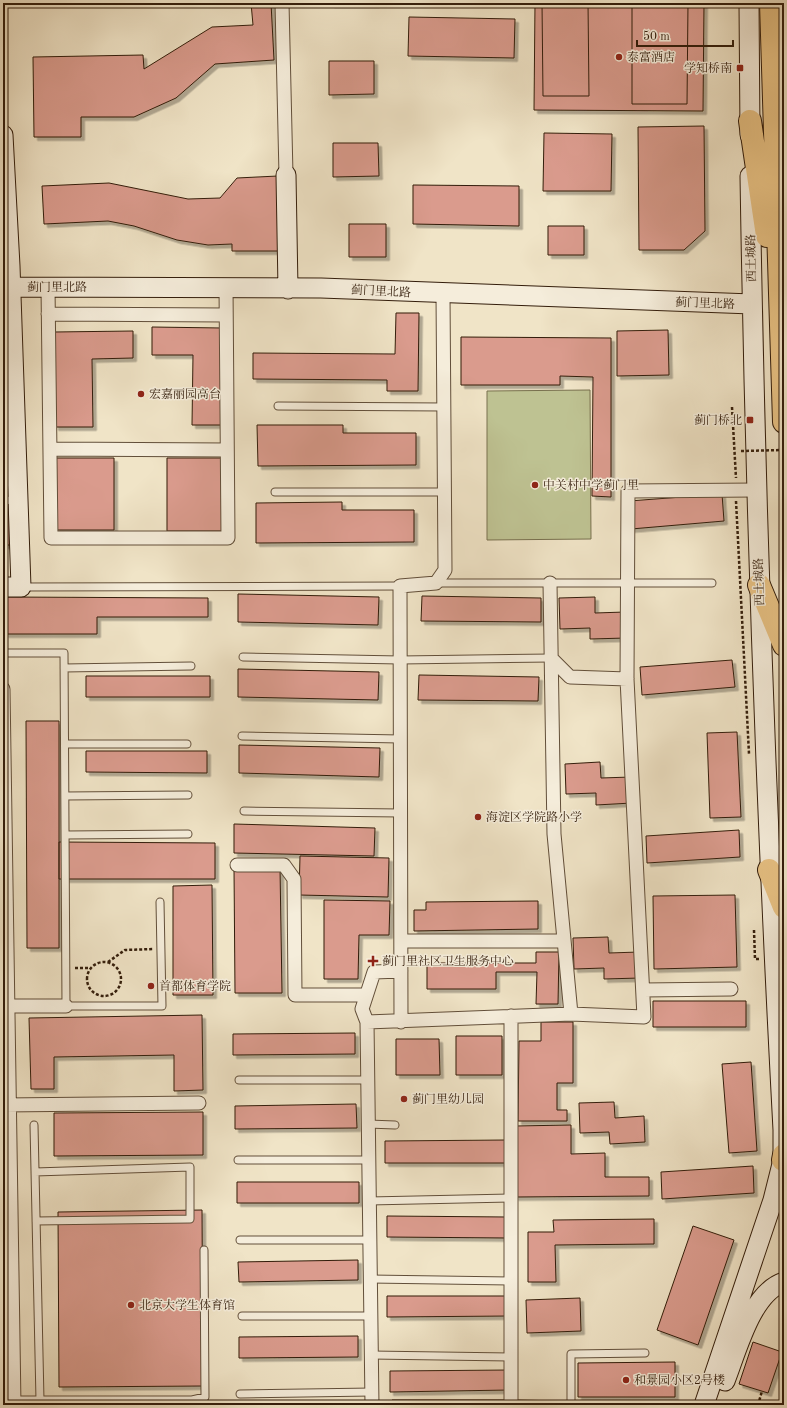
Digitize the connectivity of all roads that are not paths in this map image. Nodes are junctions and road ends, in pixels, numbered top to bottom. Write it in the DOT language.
graph roads {
  1 [pos="282,3"];
  2 [pos="748,3"];
  3 [pos="771,3"];
  4 [pos="750,121"];
  5 [pos="3,135"];
  6 [pos="286,175"];
  7 [pos="226,286"];
  8 [pos="11,287"];
  9 [pos="48,287"];
  10 [pos="288,289"];
  11 [pos="443,294"];
  12 [pos="752,304"];
  13 [pos="48,314"];
  14 [pos="226,315"];
  15 [pos="782,330"];
  16 [pos="278,406"];
  17 [pos="444,407"];
  18 [pos="784,422"];
  19 [pos="50,449"];
  20 [pos="227,450"];
  21 [pos="756,490"];
  22 [pos="275,492"];
  23 [pos="444,492"];
  24 [pos="11,501"];
  25 [pos="436,582"];
  26 [pos="550,582"];
  27 [pos="712,582"];
  28 [pos="628,584"];
  29 [pos="759,585"];
  30 [pos="400,586"];
  31 [pos="12,587"];
  32 [pos="784,645"];
  33 [pos="3,653"];
  34 [pos="243,657"];
  35 [pos="551,658"];
  36 [pos="400,660"];
  37 [pos="191,666"];
  38 [pos="64,668"];
  39 [pos="627,679"];
  40 [pos="3,689"];
  41 [pos="242,736"];
  42 [pos="400,740"];
  43 [pos="65,744"];
  44 [pos="187,744"];
  45 [pos="4,795"];
  46 [pos="188,795"];
  47 [pos="65,796"];
  48 [pos="244,810"];
  49 [pos="400,813"];
  50 [pos="188,834"];
  51 [pos="66,835"];
  52 [pos="237,865"];
  53 [pos="769,870"];
  54 [pos="160,902"];
  55 [pos="784,907"];
  56 [pos="401,941"];
  57 [pos="564,941"];
  58 [pos="401,971"];
  59 [pos="731,989"];
  60 [pos="643,990"];
  61 [pos="366,995"];
  62 [pos="5,1006"];
  63 [pos="66,1006"];
  64 [pos="571,1014"];
  65 [pos="511,1016"];
  66 [pos="367,1022"];
  67 [pos="401,1022"];
  68 [pos="239,1080"];
  69 [pos="368,1080"];
  70 [pos="199,1104"];
  71 [pos="6,1105"];
  72 [pos="368,1124"];
  73 [pos="34,1125"];
  74 [pos="395,1125"];
  75 [pos="783,1157"];
  76 [pos="238,1160"];
  77 [pos="369,1160"];
  78 [pos="35,1172"];
  79 [pos="511,1198"];
  80 [pos="369,1201"];
  81 [pos="36,1221"];
  82 [pos="240,1240"];
  83 [pos="370,1240"];
  84 [pos="204,1250"];
  85 [pos="370,1279"];
  86 [pos="510,1281"];
  87 [pos="784,1282"];
  88 [pos="7,1294"];
  89 [pos="242,1316"];
  90 [pos="370,1316"];
  91 [pos="646,1353"];
  92 [pos="371,1355"];
  93 [pos="511,1357"];
  94 [pos="240,1394"];
  95 [pos="372,1399"];
  96 [pos="40,1400"];
  97 [pos="14,1402"];
  98 [pos="511,1405"];
  99 [pos="571,1405"];
  100 [pos="704,1405"];
  101 [pos="716,1405"];
  1 -- 6 [label="street"];
  2 -- 4 [label="street, 西土城路"];
  3 -- 15 [label="highway"];
  4 -- 12 [label="street, 西土城路"];
  4 -- 15 [label="highway"];
  5 -- 8 [label="street"];
  6 -- 10 [label="street"];
  7 -- 14 [label="street"];
  8 -- 9 [label="street, 蓟门里北路"];
  8 -- 24 [label="street"];
  9 -- 10 [label="street, 蓟门里北路"];
  9 -- 13 [label="street"];
  10 -- 11 [label="street, 蓟门里北路"];
  11 -- 12 [label="street, 蓟门里北路"];
  11 -- 17 [label="street"];
  12 -- 21 [label="street, 西土城路"];
  13 -- 14 [label="street"];
  13 -- 19 [label="street"];
  14 -- 20 [label="street"];
  15 -- 18 [label="highway"];
  16 -- 17 [label="lane"];
  17 -- 23 [label="street"];
  19 -- 20 [label="street"];
  19 -- 20 [label="street"];
  21 -- 28 [label="street"];
  21 -- 29 [label="street, 西土城路"];
  22 -- 23 [label="lane"];
  23 -- 25 [label="street"];
  24 -- 31 [label="street"];
  25 -- 26 [label="lane"];
  25 -- 30 [label="street"];
  26 -- 28 [label="lane"];
  26 -- 35 [label="street"];
  27 -- 28 [label="lane"];
  28 -- 39 [label="street"];
  29 -- 32 [label="highway"];
  29 -- 53 [label="street, 西土城路"];
  30 -- 31 [label="lane"];
  30 -- 36 [label="street"];
  33 -- 38 [label="lane"];
  34 -- 36 [label="lane"];
  35 -- 36 [label="lane"];
  35 -- 39 [label="street"];
  35 -- 57 [label="street"];
  36 -- 42 [label="street"];
  37 -- 38 [label="lane"];
  38 -- 43 [label="lane"];
  39 -- 60 [label="street"];
  40 -- 45 [label="street"];
  41 -- 42 [label="lane"];
  42 -- 49 [label="street"];
  43 -- 44 [label="lane"];
  43 -- 47 [label="lane"];
  45 -- 62 [label="street"];
  46 -- 47 [label="lane"];
  47 -- 51 [label="lane"];
  48 -- 49 [label="lane"];
  49 -- 56 [label="street"];
  50 -- 51 [label="lane"];
  51 -- 63 [label="lane"];
  52 -- 61 [label="street"];
  53 -- 55 [label="highway"];
  53 -- 75 [label="street, 西土城路"];
  54 -- 63 [label="lane"];
  56 -- 57 [label="street"];
  56 -- 58 [label="street"];
  57 -- 64 [label="street"];
  58 -- 61 [label="street"];
  58 -- 67 [label="street"];
  59 -- 60 [label="street"];
  60 -- 64 [label="street"];
  61 -- 66 [label="street"];
  62 -- 63 [label="street"];
  62 -- 71 [label="street"];
  64 -- 65 [label="street"];
  65 -- 67 [label="street"];
  65 -- 79 [label="street"];
  66 -- 67 [label="street"];
  66 -- 69 [label="street"];
  68 -- 69 [label="lane"];
  69 -- 72 [label="street"];
  70 -- 71 [label="street"];
  71 -- 88 [label="street"];
  72 -- 74 [label="lane"];
  72 -- 77 [label="street"];
  73 -- 78 [label="lane"];
  75 -- 100 [label="street, 西土城路"];
  76 -- 77 [label="lane"];
  77 -- 80 [label="street"];
  78 -- 81 [label="lane"];
  78 -- 81 [label="lane"];
  79 -- 80 [label="lane"];
  79 -- 86 [label="street"];
  80 -- 83 [label="street"];
  81 -- 96 [label="lane"];
  82 -- 83 [label="lane"];
  83 -- 85 [label="street"];
  84 -- 96 [label="lane"];
  85 -- 86 [label="lane"];
  85 -- 90 [label="street"];
  86 -- 93 [label="street"];
  87 -- 101 [label="street"];
  88 -- 97 [label="street"];
  89 -- 90 [label="lane"];
  90 -- 92 [label="street"];
  91 -- 99 [label="lane"];
  92 -- 93 [label="lane"];
  92 -- 95 [label="street"];
  93 -- 98 [label="street"];
  94 -- 95 [label="lane"];
  96 -- 97 [label="lane"];
}
